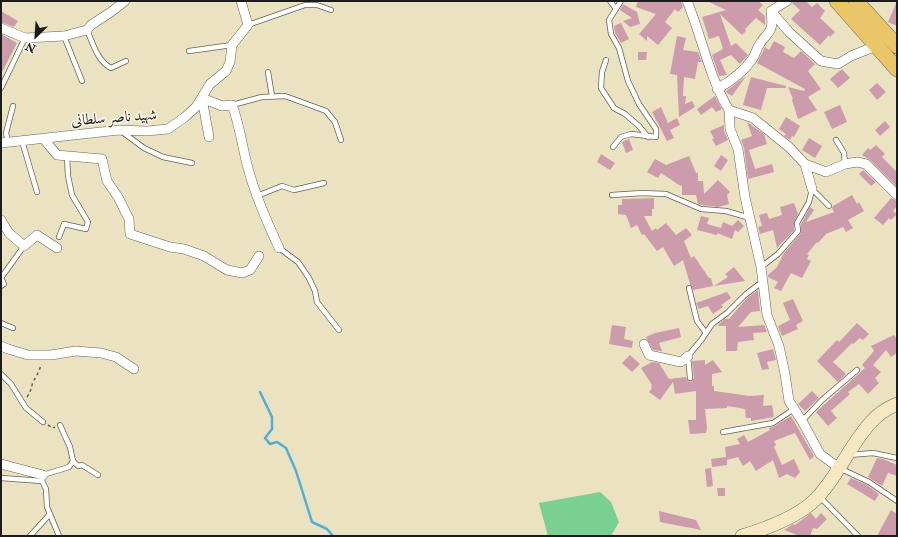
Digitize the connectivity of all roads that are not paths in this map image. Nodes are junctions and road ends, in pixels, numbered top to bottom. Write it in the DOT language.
graph roads {
  1 [pos="125,1"];
  2 [pos="241,1"];
  3 [pos="610,1"];
  4 [pos="621,1"];
  5 [pos="687,1"];
  6 [pos="787,1"];
  7 [pos="836,1"];
  8 [pos="856,1"];
  9 [pos="616,9"];
  10 [pos="331,10"];
  11 [pos="771,11"];
  12 [pos="248,26"];
  13 [pos="1,28"];
  14 [pos="87,30"];
  15 [pos="64,36"];
  16 [pos="25,38"];
  17 [pos="232,45"];
  18 [pos="876,46"];
  19 [pos="897,46"];
  20 [pos="188,51"];
  21 [pos="606,60"];
  22 [pos="126,61"];
  23 [pos="897,69"];
  24 [pos="268,72"];
  25 [pos="82,81"];
  26 [pos="1,88"];
  27 [pos="717,89"];
  28 [pos="272,96"];
  29 [pos="202,98"];
  30 [pos="232,105"];
  31 [pos="13,106"];
  32 [pos="729,110"];
  33 [pos="119,130"];
  34 [pos="209,137"];
  35 [pos="648,137"];
  36 [pos="43,138"];
  37 [pos="341,140"];
  38 [pos="836,140"];
  39 [pos="22,141"];
  40 [pos="4,143"];
  41 [pos="613,147"];
  42 [pos="67,156"];
  43 [pos="192,163"];
  44 [pos="805,164"];
  45 [pos="845,164"];
  46 [pos="324,183"];
  47 [pos="812,189"];
  48 [pos="36,192"];
  49 [pos="612,194"];
  50 [pos="897,195"];
  51 [pos="257,196"];
  52 [pos="829,206"];
  53 [pos="750,218"];
  54 [pos="1,220"];
  55 [pos="59,237"];
  56 [pos="24,246"];
  57 [pos="57,248"];
  58 [pos="279,248"];
  59 [pos="259,256"];
  60 [pos="761,267"];
  61 [pos="762,282"];
  62 [pos="1,286"];
  63 [pos="689,288"];
  64 [pos="1,323"];
  65 [pos="13,328"];
  66 [pos="339,330"];
  67 [pos="706,333"];
  68 [pos="644,344"];
  69 [pos="1,346"];
  70 [pos="688,356"];
  71 [pos="134,369"];
  72 [pos="857,370"];
  73 [pos="1,374"];
  74 [pos="690,378"];
  75 [pos="897,404"];
  76 [pos="794,410"];
  77 [pos="802,421"];
  78 [pos="43,422"];
  79 [pos="60,425"];
  80 [pos="723,432"];
  81 [pos="848,455"];
  82 [pos="897,458"];
  83 [pos="73,461"];
  84 [pos="1,464"];
  85 [pos="839,468"];
  86 [pos="98,476"];
  87 [pos="1,478"];
  88 [pos="42,478"];
  89 [pos="818,495"];
  90 [pos="897,500"];
  91 [pos="50,514"];
  92 [pos="30,536"];
  93 [pos="59,536"];
  94 [pos="742,536"];
  95 [pos="858,536"];
  1 -- 14 [label="street"];
  2 -- 12 [label="street"];
  3 -- 9 [label="lane"];
  4 -- 9 [label="lane"];
  5 -- 27 [label="street"];
  6 -- 11 [label="street"];
  7 -- 18 [label="main road"];
  8 -- 19 [label="main road"];
  9 -- 35 [label="lane"];
  10 -- 12 [label="lane"];
  11 -- 18 [label="street"];
  11 -- 27 [label="street"];
  12 -- 17 [label="street"];
  13 -- 16 [label="street"];
  14 -- 15 [label="street"];
  14 -- 22 [label="lane"];
  15 -- 16 [label="street"];
  15 -- 25 [label="lane"];
  16 -- 26 [label="lane"];
  17 -- 20 [label="lane"];
  17 -- 29 [label="street, شهید ناصر سلطانی"];
  18 -- 23 [label="main road"];
  21 -- 35 [label="lane"];
  24 -- 28 [label="lane"];
  27 -- 32 [label="street"];
  28 -- 30 [label="lane"];
  28 -- 37 [label="lane"];
  29 -- 30 [label="street"];
  29 -- 33 [label="street, شهید ناصر سلطانی"];
  29 -- 34 [label="street"];
  30 -- 51 [label="street"];
  31 -- 40 [label="lane"];
  32 -- 44 [label="street"];
  32 -- 53 [label="street"];
  33 -- 36 [label="street, شهید ناصر سلطانی"];
  33 -- 43 [label="lane"];
  35 -- 41 [label="lane"];
  36 -- 39 [label="street, شهید ناصر سلطانی"];
  36 -- 42 [label="street"];
  38 -- 45 [label="lane"];
  39 -- 40 [label="street, شهید ناصر سلطانی"];
  39 -- 48 [label="lane"];
  42 -- 55 [label="lane"];
  42 -- 59 [label="street"];
  44 -- 45 [label="street"];
  44 -- 47 [label="street"];
  45 -- 50 [label="street"];
  46 -- 51 [label="lane"];
  47 -- 52 [label="lane"];
  47 -- 60 [label="lane"];
  49 -- 53 [label="lane"];
  51 -- 58 [label="street"];
  53 -- 60 [label="street"];
  54 -- 56 [label="street"];
  56 -- 57 [label="street"];
  56 -- 62 [label="lane"];
  58 -- 66 [label="lane"];
  60 -- 61 [label="street"];
  61 -- 67 [label="lane"];
  61 -- 76 [label="street"];
  63 -- 67 [label="lane"];
  64 -- 65 [label="lane"];
  67 -- 70 [label="lane"];
  68 -- 70 [label="street"];
  69 -- 71 [label="street"];
  70 -- 74 [label="lane"];
  72 -- 77 [label="lane"];
  73 -- 78 [label="lane"];
  75 -- 81 [label="street"];
  76 -- 77 [label="street"];
  76 -- 80 [label="lane"];
  77 -- 85 [label="street"];
  79 -- 83 [label="lane"];
  81 -- 82 [label="lane"];
  81 -- 85 [label="street"];
  83 -- 86 [label="lane"];
  83 -- 88 [label="lane"];
  84 -- 88 [label="street"];
  85 -- 89 [label="street"];
  85 -- 90 [label="lane"];
  87 -- 88 [label="lane"];
  88 -- 91 [label="lane"];
  89 -- 94 [label="street"];
  89 -- 95 [label="lane"];
  91 -- 92 [label="lane"];
  91 -- 93 [label="lane"];
}
